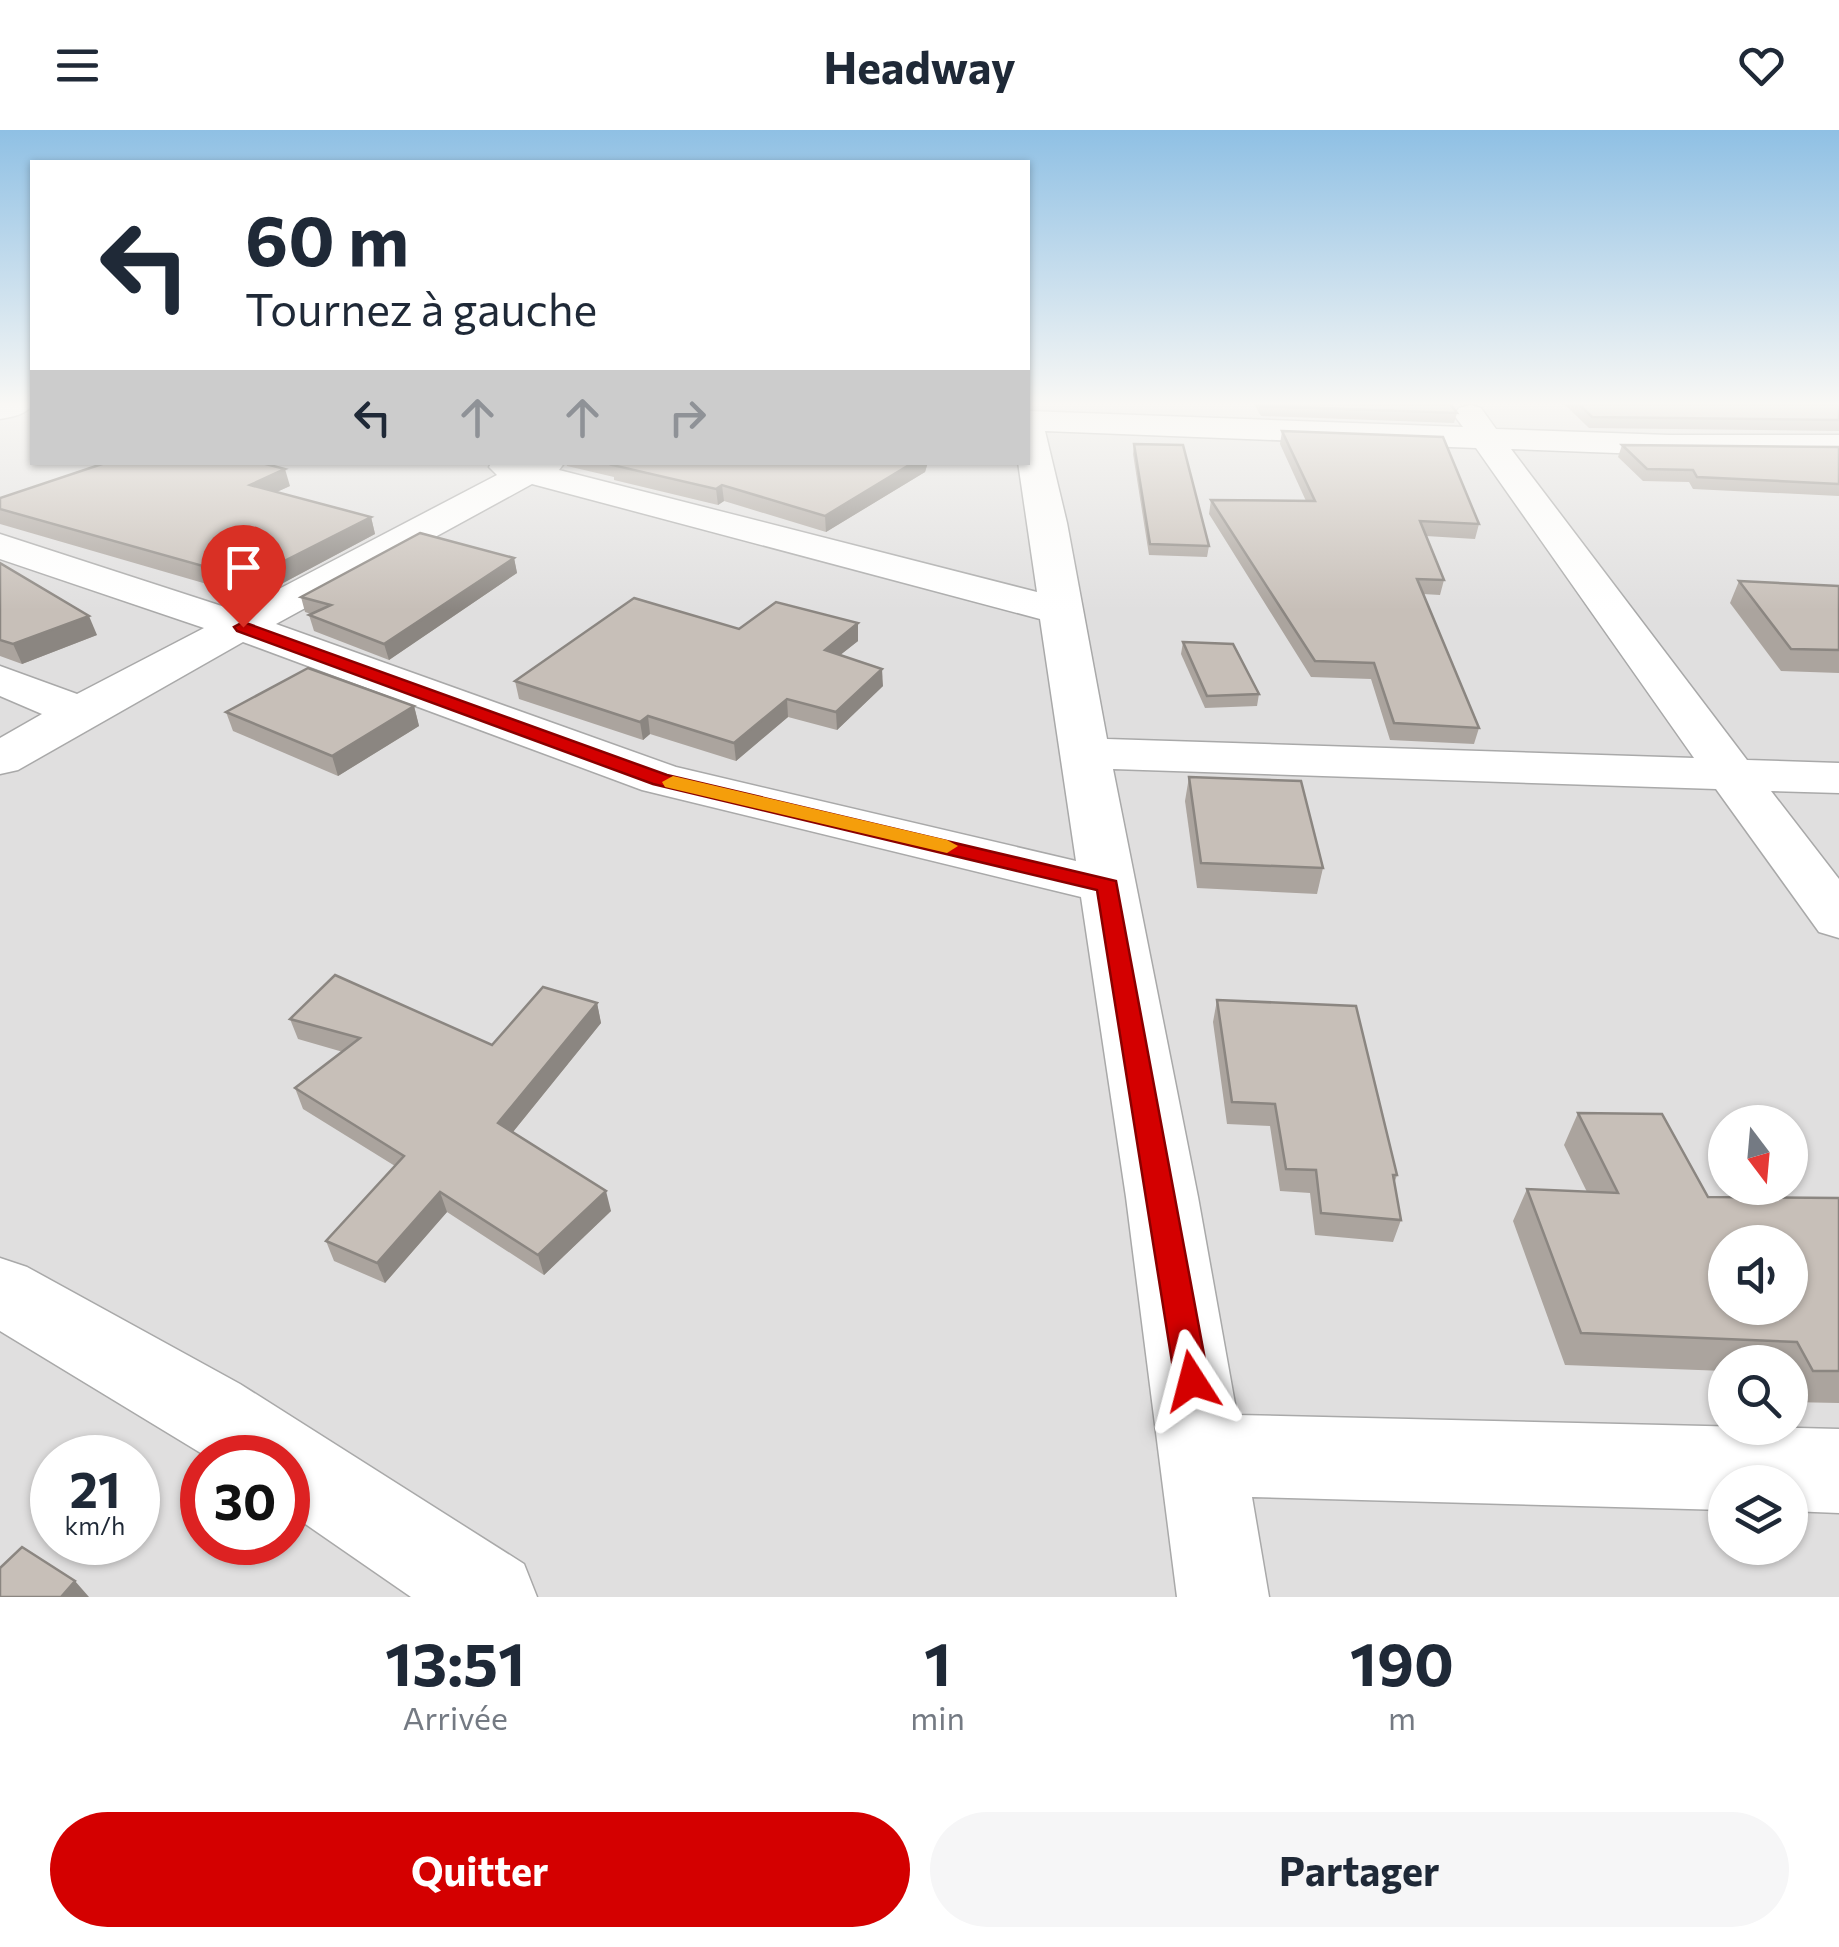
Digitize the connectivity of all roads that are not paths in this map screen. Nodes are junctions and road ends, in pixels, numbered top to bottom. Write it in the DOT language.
graph roads {
  1 [pos="511,472"];
  2 [pos="546,472"];
  3 [pos="1037,472"];
  4 [pos="1512,472"];
  5 [pos="0,546"];
  6 [pos="1060,611"];
  7 [pos="243,627"];
  8 [pos="0,680"];
  9 [pos="79,712"];
  10 [pos="1084,753"];
  11 [pos="0,759"];
  12 [pos="1733,775"];
  13 [pos="1839,778"];
  14 [pos="1108,886"];
  15 [pos="1839,919"];
  16 [pos="0,1291"];
  17 [pos="247,1435"];
  18 [pos="1204,1455"];
  19 [pos="1839,1471"];
  20 [pos="310,1477"];
  21 [pos="491,1597"];
  22 [pos="1223,1597"];
  1 -- 7 [label="street"];
  2 -- 6 [label="street"];
  3 -- 6 [label="street"];
  4 -- 12 [label="street"];
  5 -- 7 [label="street"];
  6 -- 10 [label="street"];
  7 -- 9 [label="street"];
  7 -- 14 [label="street"];
  8 -- 9 [label="street"];
  9 -- 11 [label="street"];
  10 -- 12 [label="street"];
  10 -- 14 [label="street"];
  12 -- 13 [label="street"];
  12 -- 15 [label="street"];
  14 -- 18 [label="street"];
  16 -- 17 [label="street"];
  18 -- 19 [label="street"];
  18 -- 22 [label="street"];
  20 -- 21 [label="street"];
}
